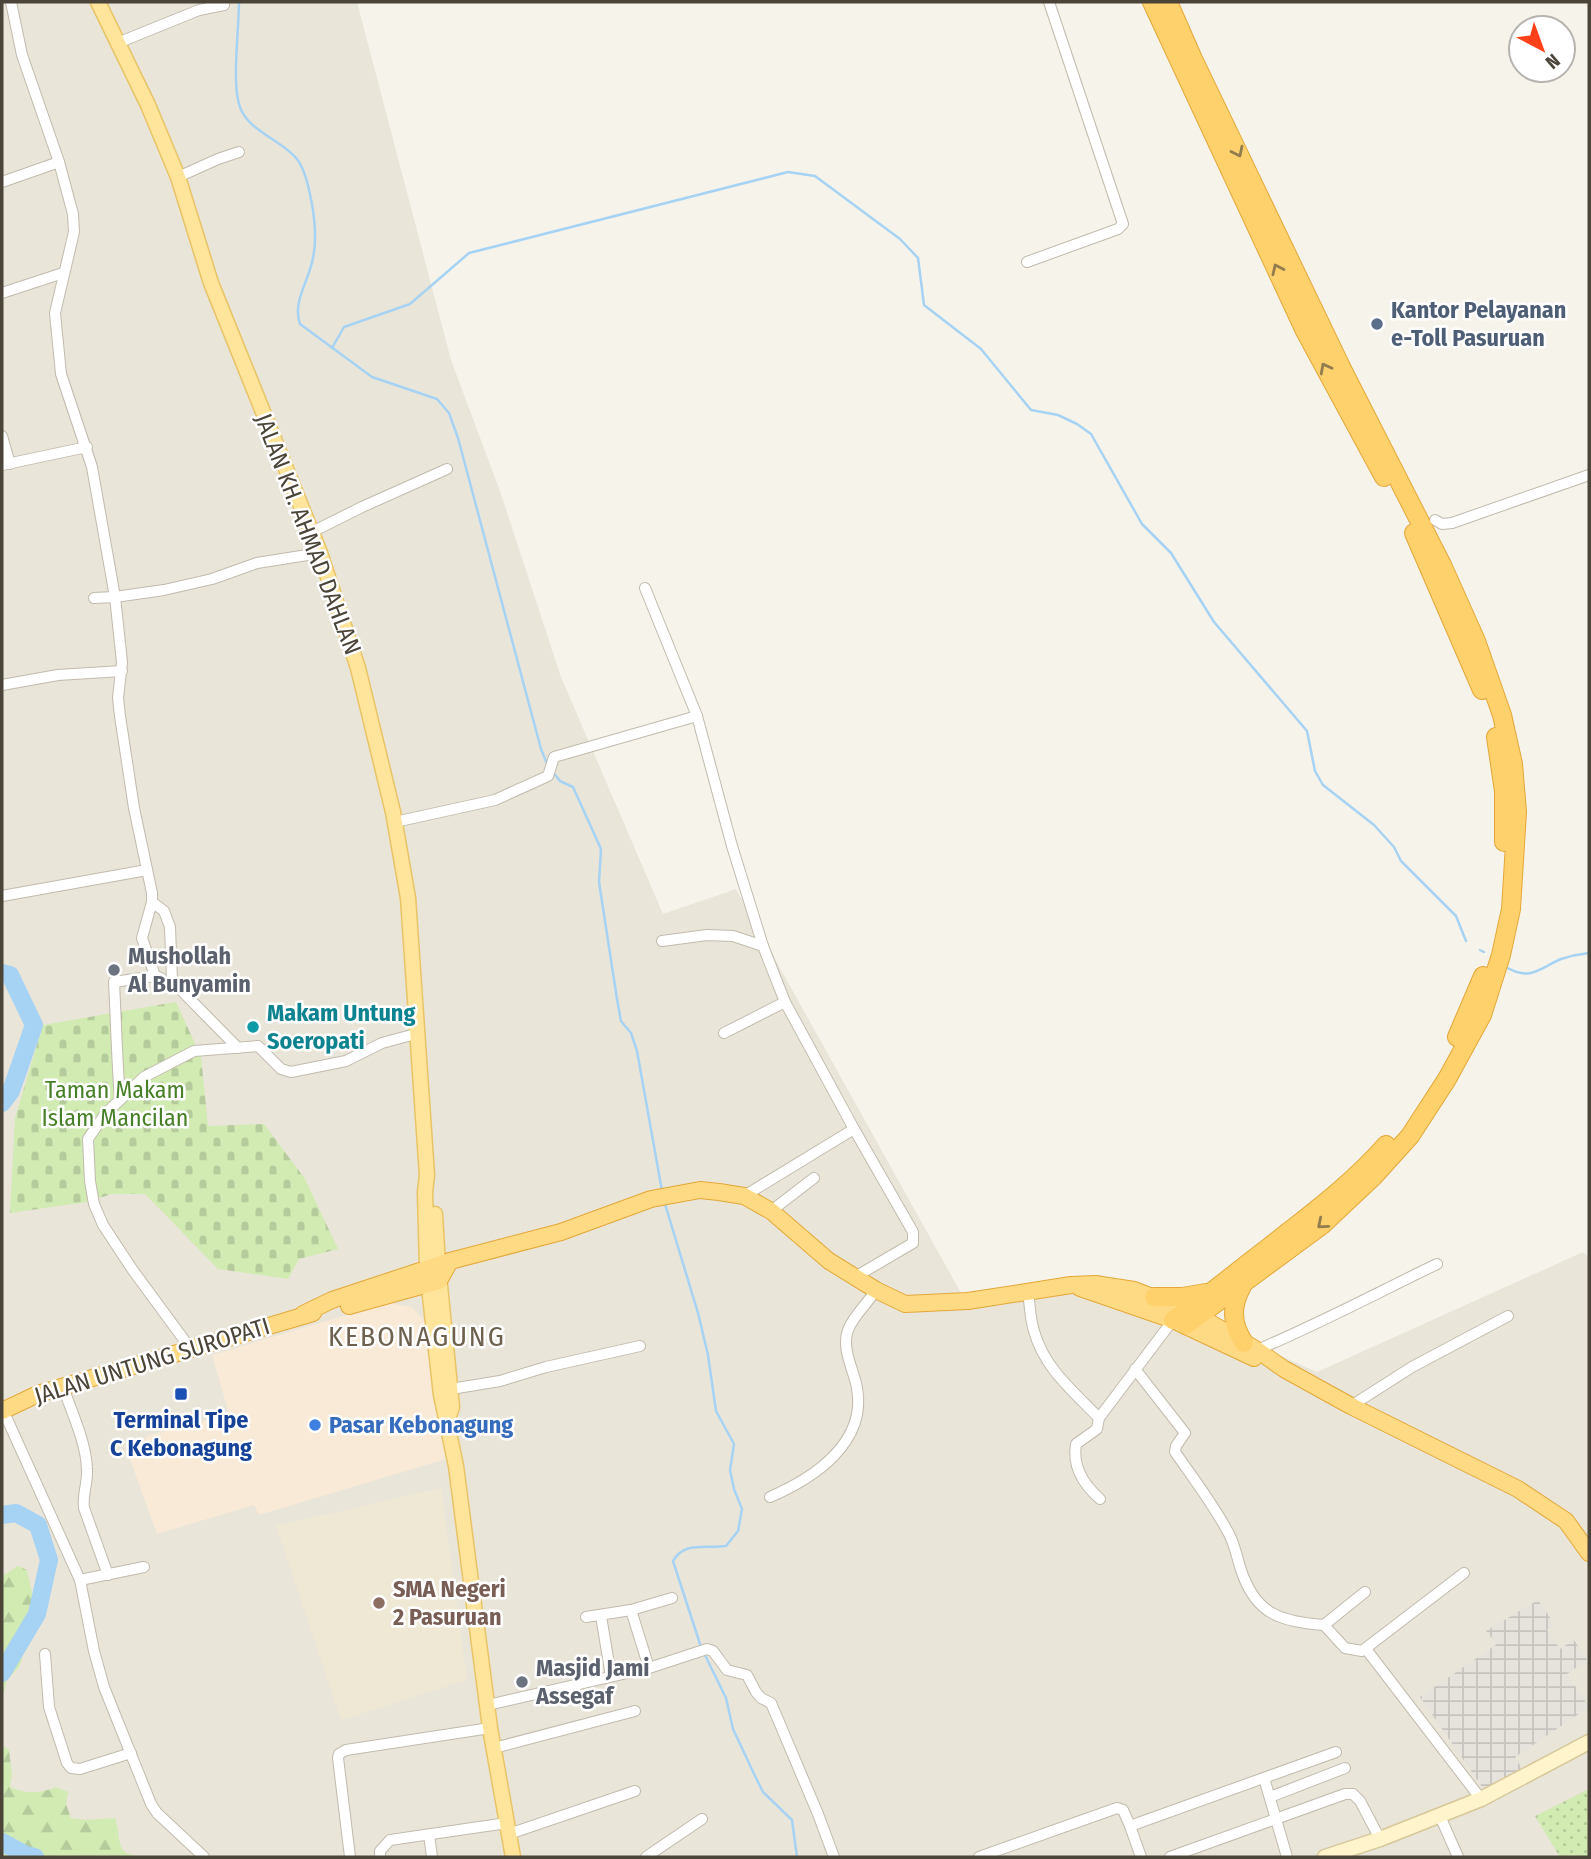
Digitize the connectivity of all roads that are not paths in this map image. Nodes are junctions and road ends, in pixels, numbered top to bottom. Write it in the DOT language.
graph roads {
  1 [pos="11,2"];
  2 [pos="98,2"];
  3 [pos="1049,2"];
  4 [pos="1152,2"];
  5 [pos="1168,2"];
  6 [pos="224,5"];
  7 [pos="120,42"];
  8 [pos="239,152"];
  9 [pos="59,162"];
  10 [pos="178,177"];
  11 [pos="2,182"];
  12 [pos="1027,262"];
  13 [pos="63,272"];
  14 [pos="2,293"];
  15 [pos="2,436"];
  16 [pos="87,447"];
  17 [pos="6,465"];
  18 [pos="447,469"];
  19 [pos="1589,475"];
  20 [pos="1435,520"];
  21 [pos="312,533"];
  22 [pos="320,553"];
  23 [pos="645,588"];
  24 [pos="94,597"];
  25 [pos="115,597"];
  26 [pos="122,671"];
  27 [pos="2,685"];
  28 [pos="697,716"];
  29 [pos="396,822"];
  30 [pos="147,870"];
  31 [pos="2,896"];
  32 [pos="152,902"];
  33 [pos="662,940"];
  34 [pos="764,946"];
  35 [pos="155,976"];
  36 [pos="172,981"];
  37 [pos="785,1002"];
  38 [pos="419,1033"];
  39 [pos="724,1033"];
  40 [pos="238,1048"];
  41 [pos="120,1100"];
  42 [pos="854,1129"];
  43 [pos="814,1178"];
  44 [pos="744,1196"];
  45 [pos="771,1212"];
  46 [pos="1437,1264"];
  47 [pos="437,1272"];
  48 [pos="855,1278"];
  49 [pos="1071,1285"];
  50 [pos="1242,1286"];
  51 [pos="876,1290"];
  52 [pos="1028,1292"];
  53 [pos="1212,1292"];
  54 [pos="1154,1297"];
  55 [pos="1508,1316"];
  56 [pos="1186,1318"];
  57 [pos="640,1346"];
  58 [pos="1251,1346"];
  59 [pos="190,1348"];
  60 [pos="1135,1369"];
  61 [pos="1284,1369"];
  62 [pos="63,1387"];
  63 [pos="451,1389"];
  64 [pos="1351,1406"];
  65 [pos="2,1410"];
  66 [pos="1099,1418"];
  67 [pos="447,1421"];
  68 [pos="769,1497"];
  69 [pos="1100,1499"];
  70 [pos="1589,1553"];
  71 [pos="144,1567"];
  72 [pos="1464,1573"];
  73 [pos="108,1574"];
  74 [pos="80,1580"];
  75 [pos="1365,1592"];
  76 [pos="672,1598"];
  77 [pos="631,1610"];
  78 [pos="601,1616"];
  79 [pos="586,1617"];
  80 [pos="1324,1625"];
  81 [pos="1366,1649"];
  82 [pos="45,1654"];
  83 [pos="649,1668"];
  84 [pos="611,1676"];
  85 [pos="488,1705"];
  86 [pos="635,1712"];
  87 [pos="490,1728"];
  88 [pos="1589,1742"];
  89 [pos="494,1748"];
  90 [pos="1336,1752"];
  91 [pos="131,1753"];
  92 [pos="1345,1769"];
  93 [pos="1264,1778"];
  94 [pos="635,1791"];
  95 [pos="1270,1797"];
  96 [pos="1481,1799"];
  97 [pos="1440,1816"];
  98 [pos="702,1819"];
  99 [pos="1277,1819"];
  100 [pos="1129,1826"];
  101 [pos="508,1828"];
  102 [pos="429,1835"];
  103 [pos="1380,1839"];
  104 [pos="204,1857"];
  105 [pos="350,1857"];
  106 [pos="380,1857"];
  107 [pos="432,1857"];
  108 [pos="513,1857"];
  109 [pos="646,1857"];
  110 [pos="834,1857"];
  111 [pos="979,1857"];
  112 [pos="1141,1857"];
  113 [pos="1170,1857"];
  114 [pos="1287,1857"];
  115 [pos="1325,1857"];
  116 [pos="1458,1857"];
  1 -- 9 [label="street"];
  2 -- 7 [label="main road, JALAN KH. AHMAD DAHLAN"];
  3 -- 12 [label="street"];
  53 -- 4 [label="highway, one-way"];
  5 -- 50 [label="highway, one-way"];
  6 -- 7 [label="street"];
  7 -- 10 [label="main road, JALAN KH. AHMAD DAHLAN"];
  8 -- 10 [label="street"];
  9 -- 11 [label="street"];
  9 -- 13 [label="street"];
  10 -- 21 [label="main road, JALAN KH. AHMAD DAHLAN"];
  13 -- 14 [label="street"];
  13 -- 16 [label="street"];
  15 -- 17 [label="street"];
  16 -- 17 [label="street"];
  16 -- 25 [label="street"];
  18 -- 21 [label="street"];
  19 -- 20 [label="street"];
  21 -- 22 [label="main road, JALAN KH. AHMAD DAHLAN"];
  22 -- 25 [label="street"];
  22 -- 29 [label="main road, JALAN KH. AHMAD DAHLAN"];
  23 -- 28 [label="street"];
  24 -- 25 [label="street"];
  25 -- 26 [label="street"];
  26 -- 27 [label="street"];
  26 -- 30 [label="street"];
  28 -- 29 [label="street"];
  28 -- 34 [label="street"];
  29 -- 38 [label="main road, JALAN KH. AHMAD DAHLAN"];
  30 -- 31 [label="street"];
  30 -- 32 [label="street"];
  32 -- 35 [label="street"];
  32 -- 36 [label="street"];
  33 -- 34 [label="street"];
  34 -- 37 [label="street"];
  35 -- 36 [label="street"];
  35 -- 41 [label="street"];
  36 -- 40 [label="street"];
  37 -- 39 [label="street"];
  37 -- 42 [label="street"];
  38 -- 40 [label="street"];
  38 -- 47 [label="main road, JALAN KH. AHMAD DAHLAN"];
  40 -- 41 [label="street"];
  41 -- 59 [label="street"];
  42 -- 44 [label="street"];
  42 -- 48 [label="street"];
  43 -- 45 [label="street"];
  44 -- 45 [label="highway"];
  44 -- 47 [label="highway, JALAN UNTUNG SUROPATI"];
  45 -- 48 [label="highway"];
  46 -- 58 [label="street"];
  47 -- 59 [label="highway, JALAN UNTUNG SUROPATI"];
  47 -- 63 [label="main road"];
  47 -- 67 [label="main road"];
  48 -- 51 [label="highway"];
  49 -- 52 [label="highway"];
  49 -- 54 [label="highway"];
  49 -- 56 [label="highway"];
  50 -- 56 [label="highway"];
  50 -- 58 [label="highway"];
  51 -- 52 [label="highway"];
  51 -- 68 [label="street"];
  52 -- 66 [label="street"];
  53 -- 54 [label="highway"];
  53 -- 56 [label="highway"];
  54 -- 56 [label="highway"];
  55 -- 64 [label="street"];
  56 -- 58 [label="highway"];
  56 -- 60 [label="street"];
  56 -- 61 [label="highway"];
  57 -- 63 [label="street"];
  58 -- 61 [label="highway"];
  59 -- 62 [label="highway, JALAN UNTUNG SUROPATI"];
  60 -- 66 [label="street"];
  60 -- 80 [label="street"];
  61 -- 64 [label="highway"];
  62 -- 65 [label="highway, JALAN UNTUNG SUROPATI"];
  62 -- 73 [label="street"];
  63 -- 67 [label="main road"];
  64 -- 70 [label="highway"];
  65 -- 74 [label="street"];
  66 -- 69 [label="street"];
  67 -- 85 [label="main road"];
  71 -- 73 [label="street"];
  72 -- 81 [label="street"];
  73 -- 74 [label="street"];
  74 -- 91 [label="street"];
  75 -- 80 [label="street"];
  76 -- 77 [label="street"];
  77 -- 78 [label="street"];
  77 -- 83 [label="street"];
  78 -- 79 [label="street"];
  78 -- 84 [label="street"];
  80 -- 81 [label="street"];
  81 -- 96 [label="street"];
  82 -- 91 [label="street"];
  83 -- 84 [label="street"];
  83 -- 110 [label="street"];
  84 -- 85 [label="street"];
  85 -- 87 [label="main road"];
  86 -- 89 [label="street"];
  87 -- 89 [label="main road"];
  87 -- 105 [label="street"];
  88 -- 96 [label="main road"];
  89 -- 101 [label="main road"];
  90 -- 93 [label="street"];
  91 -- 104 [label="street"];
  92 -- 95 [label="street"];
  93 -- 95 [label="street"];
  93 -- 100 [label="street"];
  94 -- 101 [label="street"];
  95 -- 99 [label="street"];
  96 -- 97 [label="main road"];
  97 -- 103 [label="main road"];
  97 -- 116 [label="street"];
  98 -- 109 [label="street"];
  99 -- 103 [label="street"];
  99 -- 113 [label="street"];
  99 -- 114 [label="street"];
  100 -- 111 [label="street"];
  100 -- 112 [label="street"];
  101 -- 102 [label="street"];
  101 -- 108 [label="main road"];
  102 -- 106 [label="street"];
  102 -- 107 [label="street"];
  103 -- 115 [label="main road"];
}
